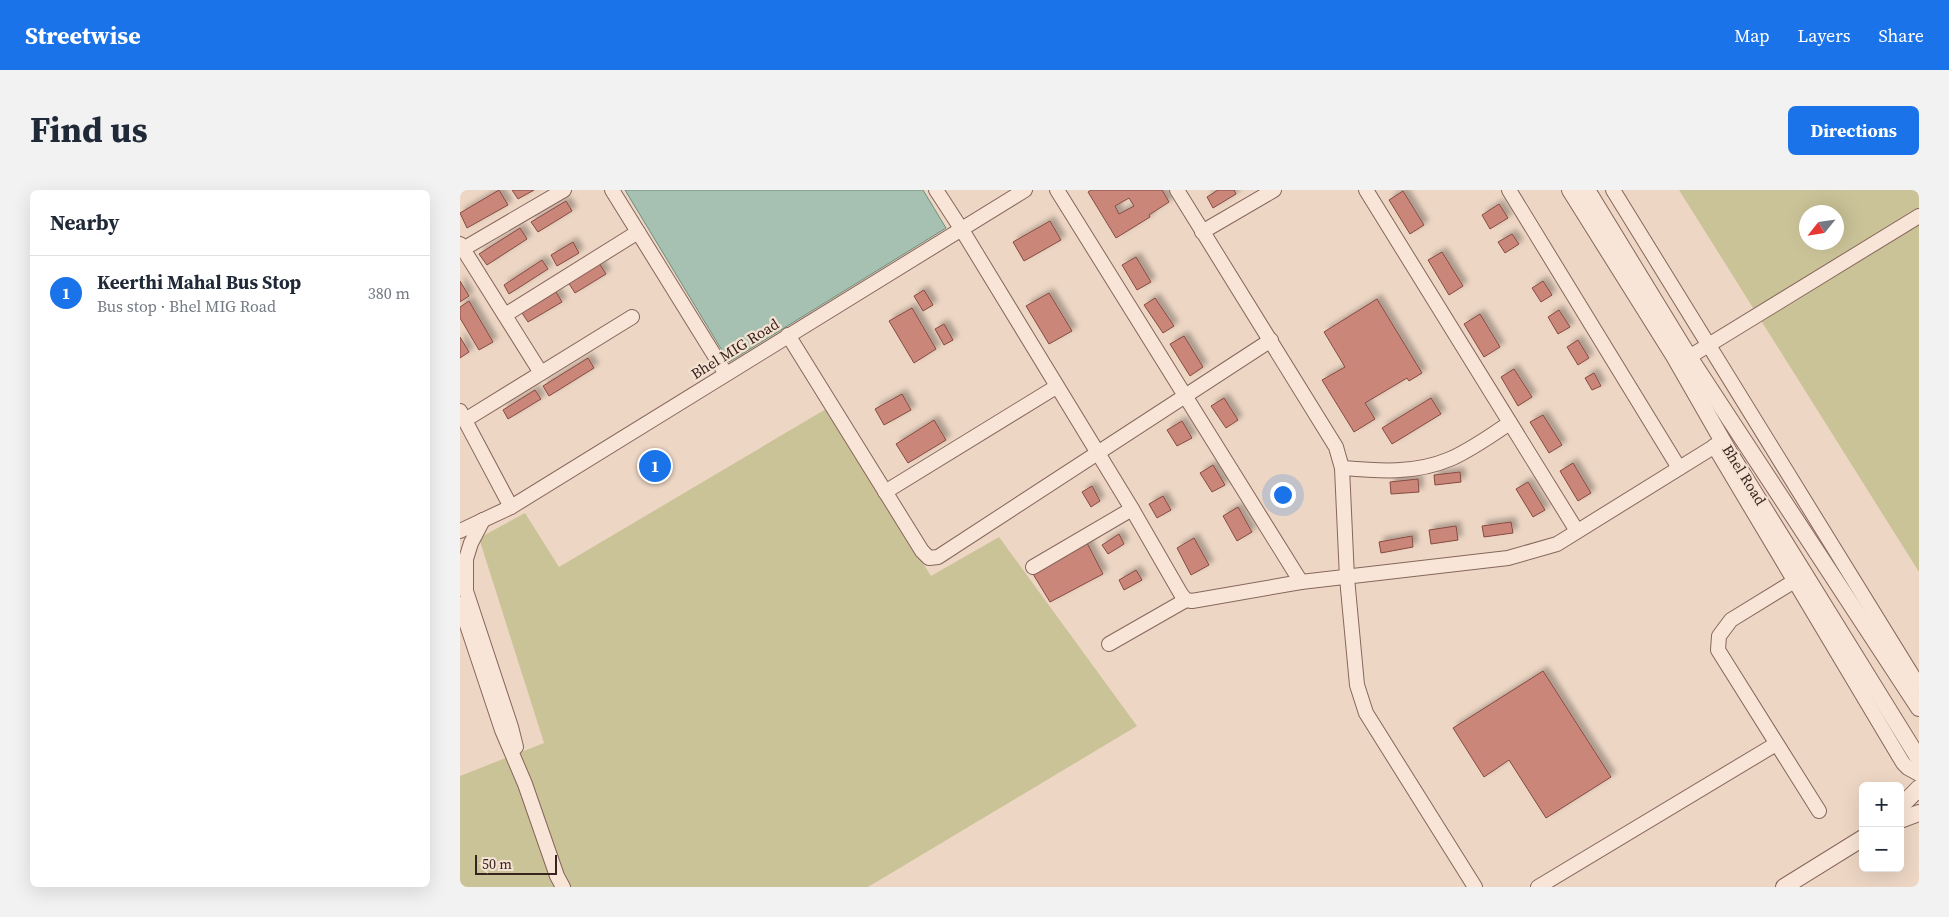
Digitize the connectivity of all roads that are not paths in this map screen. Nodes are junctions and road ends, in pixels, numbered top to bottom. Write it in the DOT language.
graph roads {
  1 [pos="564,190"];
  2 [pos="612,190"];
  3 [pos="936,190"];
  4 [pos="1025,190"];
  5 [pos="1057,190"];
  6 [pos="1177,190"];
  7 [pos="1274,190"];
  8 [pos="1366,190"];
  9 [pos="1509,190"];
  10 [pos="1570,190"];
  11 [pos="1587,190"];
  12 [pos="1613,190"];
  13 [pos="1919,216"];
  14 [pos="962,230"];
  15 [pos="638,232"];
  16 [pos="1202,232"];
  17 [pos="462,247"];
  18 [pos="505,315"];
  19 [pos="632,317"];
  20 [pos="788,335"];
  21 [pos="1271,340"];
  22 [pos="1708,344"];
  23 [pos="1690,356"];
  24 [pos="541,373"];
  25 [pos="726,374"];
  26 [pos="1056,387"];
  27 [pos="1186,395"];
  28 [pos="463,415"];
  29 [pos="1510,423"];
  30 [pos="1718,444"];
  31 [pos="1098,453"];
  32 [pos="1342,468"];
  33 [pos="1679,468"];
  34 [pos="885,492"];
  35 [pos="511,507"];
  36 [pos="1132,510"];
  37 [pos="483,520"];
  38 [pos="460,531"];
  39 [pos="1577,531"];
  40 [pos="1033,567"];
  41 [pos="1347,578"];
  42 [pos="1800,578"];
  43 [pos="1301,582"];
  44 [pos="1186,600"];
  45 [pos="460,604"];
  46 [pos="1108,644"];
  47 [pos="1919,686"];
  48 [pos="1919,708"];
  49 [pos="1776,744"];
  50 [pos="1919,758"];
  51 [pos="1919,774"];
  52 [pos="525,784"];
  53 [pos="1919,788"];
  54 [pos="1904,803"];
  55 [pos="1819,811"];
  56 [pos="1919,813"];
  57 [pos="1904,819"];
  58 [pos="1859,840"];
  59 [pos="563,887"];
  60 [pos="1475,887"];
  61 [pos="1538,887"];
  62 [pos="1784,887"];
  1 -- 17 [label="street"];
  2 -- 15 [label="street"];
  3 -- 14 [label="street"];
  4 -- 14 [label="street, Bhel MIG Road"];
  5 -- 27 [label="street"];
  6 -- 16 [label="street"];
  7 -- 16 [label="street"];
  8 -- 29 [label="street"];
  9 -- 33 [label="street"];
  10 -- 30 [label="street, Bhel Road"];
  11 -- 23 [label="street, Bhel Road"];
  12 -- 22 [label="street"];
  13 -- 22 [label="street"];
  14 -- 20 [label="street, Bhel MIG Road"];
  14 -- 26 [label="street"];
  15 -- 18 [label="street"];
  15 -- 25 [label="street"];
  16 -- 21 [label="street"];
  17 -- 18 [label="street"];
  18 -- 24 [label="street"];
  19 -- 24 [label="street"];
  20 -- 25 [label="street, Bhel MIG Road"];
  20 -- 34 [label="street"];
  21 -- 27 [label="street"];
  21 -- 32 [label="street"];
  22 -- 23 [label="street"];
  22 -- 47 [label="street"];
  23 -- 48 [label="street, Bhel Road"];
  24 -- 28 [label="street"];
  25 -- 35 [label="street, Bhel MIG Road"];
  26 -- 31 [label="street"];
  26 -- 34 [label="street"];
  27 -- 31 [label="street"];
  27 -- 43 [label="street"];
  28 -- 35 [label="street"];
  29 -- 32 [label="street"];
  29 -- 39 [label="street"];
  30 -- 33 [label="street"];
  30 -- 42 [label="street, Bhel Road"];
  31 -- 34 [label="street"];
  31 -- 36 [label="street"];
  32 -- 41 [label="street"];
  33 -- 39 [label="street"];
  35 -- 37 [label="street, Bhel MIG Road"];
  36 -- 40 [label="street"];
  36 -- 44 [label="street"];
  37 -- 38 [label="street, Bhel MIG Road"];
  37 -- 52 [label="street"];
  39 -- 41 [label="street"];
  41 -- 43 [label="street"];
  41 -- 60 [label="street"];
  42 -- 49 [label="street"];
  42 -- 50 [label="street, Bhel Road"];
  42 -- 51 [label="street"];
  43 -- 44 [label="street"];
  44 -- 46 [label="street"];
  45 -- 52 [label="street"];
  49 -- 55 [label="street"];
  49 -- 61 [label="street"];
  52 -- 59 [label="street"];
  53 -- 54 [label="street"];
  56 -- 57 [label="street"];
  58 -- 62 [label="street"];
}
